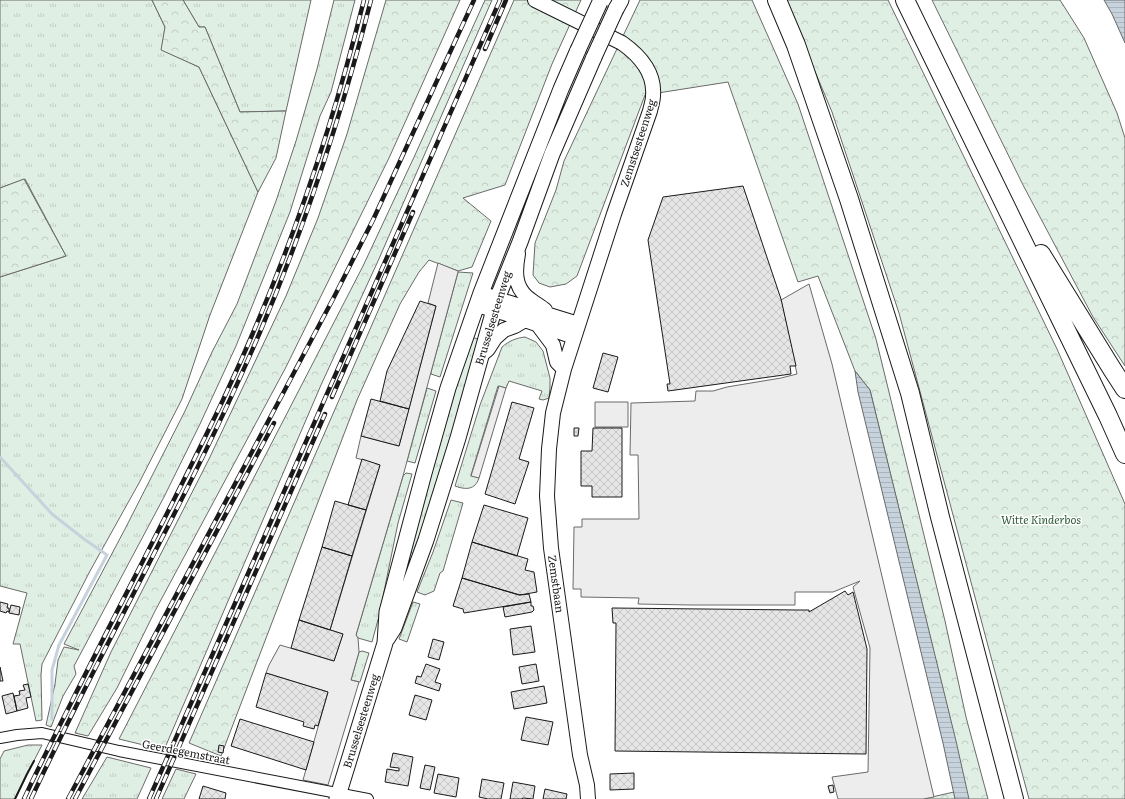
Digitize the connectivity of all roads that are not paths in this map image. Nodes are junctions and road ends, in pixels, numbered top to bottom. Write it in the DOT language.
graph roads {
  1 [pos="534,0"];
  2 [pos="777,0"];
  3 [pos="905,0"];
  4 [pos="601,1"];
  5 [pos="618,5"];
  6 [pos="984,162"];
  7 [pos="520,242"];
  8 [pos="586,298"];
  9 [pos="479,299"];
  10 [pos="496,304"];
  11 [pos="551,316"];
  12 [pos="531,323"];
  13 [pos="576,331"];
  14 [pos="482,354"];
  15 [pos="564,369"];
  16 [pos="1125,389"];
  17 [pos="1125,454"];
  18 [pos="385,643"];
  19 [pos="0,738"];
  20 [pos="338,796"];
  21 [pos="368,799"];
  22 [pos="588,799"];
  23 [pos="1014,799"];
  1 -- 8 [label="street, Zemstsesteenweg"];
  2 -- 23 [label="highway"];
  3 -- 6 [label="highway"];
  4 -- 9 [label="main road, Brusselsesteenweg, bridge"];
  5 -- 7 [label="main road, Brusselsesteenweg, bridge"];
  6 -- 16 [label="highway"];
  6 -- 17 [label="highway"];
  7 -- 10 [label="main road, Brusselsesteenweg"];
  7 -- 11 [label="street"];
  8 -- 13 [label="street, Zemstbaan"];
  9 -- 10 [label="street"];
  9 -- 18 [label="main road, Brusselsesteenweg"];
  10 -- 11 [label="street"];
  10 -- 12 [label="street"];
  10 -- 14 [label="main road, Brusselsesteenweg"];
  11 -- 13 [label="street"];
  12 -- 13 [label="street"];
  12 -- 14 [label="street"];
  12 -- 15 [label="street"];
  13 -- 15 [label="street, Zemstbaan"];
  14 -- 18 [label="main road, Brusselsesteenweg"];
  15 -- 22 [label="street, Zemstbaan"];
  18 -- 20 [label="main road, Brusselsesteenweg"];
  19 -- 20 [label="street, Geerdegemstraat"];
  20 -- 21 [label="street, Geerdegemstraat"];
}
